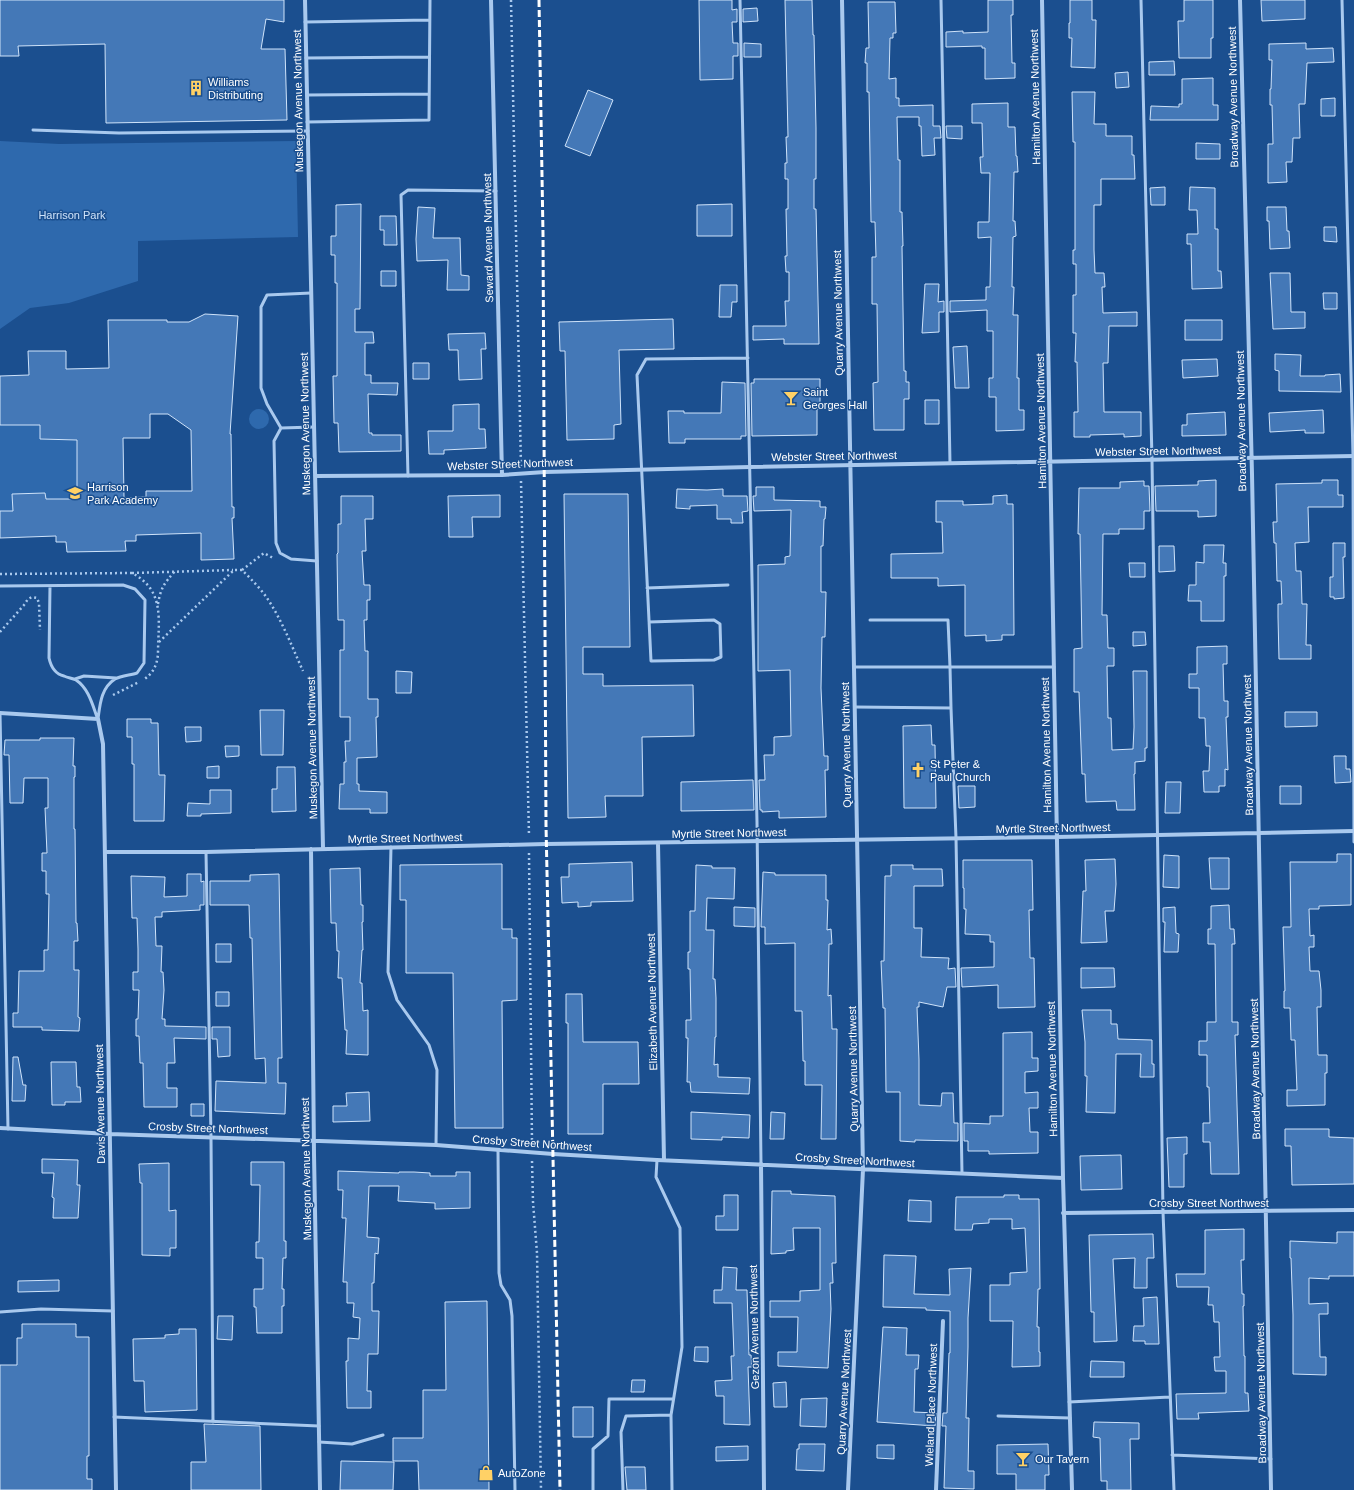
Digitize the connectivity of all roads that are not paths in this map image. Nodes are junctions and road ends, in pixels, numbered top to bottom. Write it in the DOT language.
graph roads {
  1 [pos="305,0"];
  2 [pos="430,0"];
  3 [pos="492,0"];
  4 [pos="740,0"];
  5 [pos="842,0"];
  6 [pos="941,0"];
  7 [pos="1042,0"];
  8 [pos="1141,0"];
  9 [pos="1240,0"];
  10 [pos="1342,0"];
  11 [pos="429,20"];
  12 [pos="305,22"];
  13 [pos="429,57"];
  14 [pos="306,58"];
  15 [pos="429,94"];
  16 [pos="307,96"];
  17 [pos="308,122"];
  18 [pos="33,130"];
  19 [pos="308,131"];
  20 [pos="496,191"];
  21 [pos="311,293"];
  22 [pos="748,358"];
  23 [pos="314,427"];
  24 [pos="281,428"];
  25 [pos="1353,456"];
  26 [pos="1251,458"];
  27 [pos="1152,460"];
  28 [pos="1050,461"];
  29 [pos="950,463"];
  30 [pos="850,466"];
  31 [pos="750,467"];
  32 [pos="641,469"];
  33 [pos="502,475"];
  34 [pos="315,476"];
  35 [pos="408,476"];
  36 [pos="317,561"];
  37 [pos="728,585"];
  38 [pos="0,586"];
  39 [pos="50,586"];
  40 [pos="647,588"];
  41 [pos="870,620"];
  42 [pos="649,622"];
  43 [pos="854,667"];
  44 [pos="950,667"];
  45 [pos="1054,667"];
  46 [pos="116,678"];
  47 [pos="75,679"];
  48 [pos="855,707"];
  49 [pos="951,708"];
  50 [pos="0,713"];
  51 [pos="98,719"];
  52 [pos="1354,830"];
  53 [pos="1258,833"];
  54 [pos="1157,835"];
  55 [pos="1056,837"];
  56 [pos="956,838"];
  57 [pos="857,840"];
  58 [pos="757,842"];
  59 [pos="1354,842"];
  60 [pos="658,843"];
  61 [pos="391,847"];
  62 [pos="323,848"];
  63 [pos="311,849"];
  64 [pos="105,852"];
  65 [pos="206,852"];
  66 [pos="0,1128"];
  67 [pos="8,1129"];
  68 [pos="110,1134"];
  69 [pos="211,1137"];
  70 [pos="314,1141"];
  71 [pos="436,1146"];
  72 [pos="498,1150"];
  73 [pos="657,1160"];
  74 [pos="664,1160"];
  75 [pos="761,1164"];
  76 [pos="863,1169"];
  77 [pos="962,1173"];
  78 [pos="1063,1178"];
  79 [pos="1354,1210"];
  80 [pos="1163,1212"];
  81 [pos="1267,1212"];
  82 [pos="1064,1213"];
  83 [pos="113,1311"];
  84 [pos="0,1312"];
  85 [pos="943,1321"];
  86 [pos="1170,1397"];
  87 [pos="674,1399"];
  88 [pos="1069,1402"];
  89 [pos="671,1415"];
  90 [pos="998,1416"];
  91 [pos="114,1417"];
  92 [pos="1070,1418"];
  93 [pos="213,1422"];
  94 [pos="319,1426"];
  95 [pos="383,1435"];
  96 [pos="319,1442"];
  97 [pos="1172,1455"];
  98 [pos="1271,1459"];
  99 [pos="116,1490"];
  100 [pos="320,1490"];
  101 [pos="515,1490"];
  102 [pos="593,1490"];
  103 [pos="623,1490"];
  104 [pos="672,1490"];
  105 [pos="764,1490"];
  106 [pos="848,1490"];
  107 [pos="936,1490"];
  108 [pos="1072,1490"];
  109 [pos="1174,1490"];
  110 [pos="1271,1490"];
  1 -- 12 [label="street, Muskegon Avenue Northwest"];
  2 -- 11 [label="lane"];
  3 -- 20 [label="street, Seward Avenue Northwest"];
  4 -- 22 [label="lane"];
  5 -- 30 [label="street, Quarry Avenue Northwest"];
  6 -- 29 [label="lane"];
  7 -- 28 [label="street, Hamilton Avenue Northwest"];
  8 -- 27 [label="lane"];
  9 -- 26 [label="street, Broadway Avenue Northwest"];
  10 -- 25 [label="lane"];
  11 -- 12 [label="lane"];
  11 -- 13 [label="lane"];
  12 -- 14 [label="street, Muskegon Avenue Northwest"];
  13 -- 14 [label="lane"];
  13 -- 15 [label="lane"];
  14 -- 16 [label="street, Muskegon Avenue Northwest"];
  15 -- 16 [label="lane"];
  15 -- 17 [label="lane"];
  16 -- 17 [label="street, Muskegon Avenue Northwest"];
  17 -- 19 [label="street, Muskegon Avenue Northwest"];
  18 -- 19 [label="lane"];
  19 -- 21 [label="street, Muskegon Avenue Northwest"];
  20 -- 33 [label="street, Seward Avenue Northwest"];
  20 -- 35 [label="lane"];
  21 -- 23 [label="street, Muskegon Avenue Northwest"];
  21 -- 24 [label="lane"];
  22 -- 31 [label="lane"];
  22 -- 32 [label="lane"];
  23 -- 24 [label="lane"];
  23 -- 34 [label="street, Muskegon Avenue Northwest"];
  24 -- 36 [label="lane"];
  25 -- 26 [label="street, Webster Street Northwest"];
  25 -- 52 [label="lane"];
  26 -- 27 [label="street, Webster Street Northwest"];
  26 -- 53 [label="street, Broadway Avenue Northwest"];
  27 -- 28 [label="street, Webster Street Northwest"];
  27 -- 54 [label="lane"];
  28 -- 29 [label="street, Webster Street Northwest"];
  28 -- 45 [label="street, Hamilton Avenue Northwest"];
  29 -- 30 [label="street, Webster Street Northwest"];
  30 -- 31 [label="street, Webster Street Northwest"];
  30 -- 43 [label="street, Quarry Avenue Northwest"];
  31 -- 32 [label="street, Webster Street Northwest"];
  31 -- 58 [label="lane"];
  32 -- 33 [label="street, Webster Street Northwest"];
  32 -- 40 [label="lane"];
  33 -- 35 [label="street, Webster Street Northwest"];
  34 -- 35 [label="street, Webster Street Northwest"];
  34 -- 36 [label="street, Muskegon Avenue Northwest"];
  36 -- 62 [label="street, Muskegon Avenue Northwest"];
  37 -- 40 [label="lane"];
  38 -- 39 [label="lane"];
  39 -- 46 [label="lane"];
  39 -- 47 [label="lane"];
  40 -- 42 [label="lane"];
  41 -- 44 [label="lane"];
  42 -- 42 [label="lane"];
  43 -- 44 [label="lane"];
  43 -- 48 [label="street, Quarry Avenue Northwest"];
  44 -- 45 [label="lane"];
  44 -- 49 [label="lane"];
  45 -- 55 [label="street, Hamilton Avenue Northwest"];
  46 -- 47 [label="lane"];
  46 -- 51 [label="lane"];
  47 -- 51 [label="lane"];
  48 -- 49 [label="lane"];
  48 -- 57 [label="street, Quarry Avenue Northwest"];
  49 -- 56 [label="lane"];
  50 -- 51 [label="street"];
  50 -- 67 [label="lane"];
  51 -- 64 [label="street, Davis Avenue Northwest"];
  52 -- 53 [label="street, Myrtle Street Northwest"];
  52 -- 59 [label="lane"];
  53 -- 54 [label="street, Myrtle Street Northwest"];
  53 -- 81 [label="street, Broadway Avenue Northwest"];
  54 -- 55 [label="street, Myrtle Street Northwest"];
  54 -- 80 [label="lane"];
  55 -- 56 [label="street, Myrtle Street Northwest"];
  55 -- 78 [label="street, Hamilton Avenue Northwest"];
  56 -- 57 [label="street, Myrtle Street Northwest"];
  56 -- 77 [label="lane"];
  57 -- 58 [label="street, Myrtle Street Northwest"];
  57 -- 76 [label="street, Quarry Avenue Northwest"];
  58 -- 60 [label="street, Myrtle Street Northwest"];
  58 -- 75 [label="lane"];
  60 -- 61 [label="street, Myrtle Street Northwest"];
  60 -- 74 [label="street, Elizabeth Avenue Northwest"];
  61 -- 62 [label="street, Myrtle Street Northwest"];
  61 -- 71 [label="lane"];
  62 -- 63 [label="street, Myrtle Street Northwest"];
  63 -- 65 [label="street, Myrtle Street Northwest"];
  63 -- 70 [label="street, Muskegon Avenue Northwest"];
  64 -- 65 [label="street, Myrtle Street Northwest"];
  64 -- 68 [label="street, Davis Avenue Northwest"];
  65 -- 69 [label="lane"];
  66 -- 67 [label="street, Crosby Street Northwest"];
  67 -- 68 [label="street, Crosby Street Northwest"];
  68 -- 69 [label="street, Crosby Street Northwest"];
  68 -- 83 [label="street, Davis Avenue Northwest"];
  69 -- 70 [label="street, Crosby Street Northwest"];
  69 -- 93 [label="lane"];
  70 -- 71 [label="street, Crosby Street Northwest"];
  70 -- 94 [label="street, Muskegon Avenue Northwest"];
  71 -- 72 [label="street, Crosby Street Northwest"];
  72 -- 73 [label="street, Crosby Street Northwest"];
  72 -- 101 [label="lane"];
  73 -- 74 [label="street, Crosby Street Northwest"];
  73 -- 87 [label="lane"];
  74 -- 75 [label="street, Crosby Street Northwest"];
  75 -- 76 [label="street, Crosby Street Northwest"];
  75 -- 105 [label="street, Gezon Avenue Northwest"];
  76 -- 77 [label="street, Crosby Street Northwest"];
  76 -- 106 [label="street, Quarry Avenue Northwest"];
  77 -- 78 [label="street, Crosby Street Northwest"];
  78 -- 82 [label="street, Hamilton Avenue Northwest"];
  79 -- 81 [label="street, Crosby Street Northwest"];
  80 -- 81 [label="street, Crosby Street Northwest"];
  80 -- 82 [label="street, Crosby Street Northwest"];
  80 -- 86 [label="lane"];
  81 -- 98 [label="street, Broadway Avenue Northwest"];
  82 -- 88 [label="street, Hamilton Avenue Northwest"];
  83 -- 84 [label="lane"];
  83 -- 91 [label="street, Davis Avenue Northwest"];
  85 -- 107 [label="street, Wieland Place Northwest"];
  86 -- 88 [label="lane"];
  86 -- 97 [label="lane"];
  87 -- 89 [label="lane"];
  87 -- 102 [label="lane"];
  88 -- 92 [label="street, Hamilton Avenue Northwest"];
  89 -- 103 [label="lane"];
  89 -- 104 [label="lane"];
  90 -- 92 [label="lane"];
  91 -- 93 [label="lane"];
  91 -- 99 [label="street, Davis Avenue Northwest"];
  92 -- 108 [label="street, Hamilton Avenue Northwest"];
  93 -- 94 [label="lane"];
  94 -- 96 [label="street, Muskegon Avenue Northwest"];
  95 -- 96 [label="lane"];
  96 -- 100 [label="street, Muskegon Avenue Northwest"];
  97 -- 98 [label="lane"];
  97 -- 109 [label="lane"];
  98 -- 110 [label="street, Broadway Avenue Northwest"];
}
